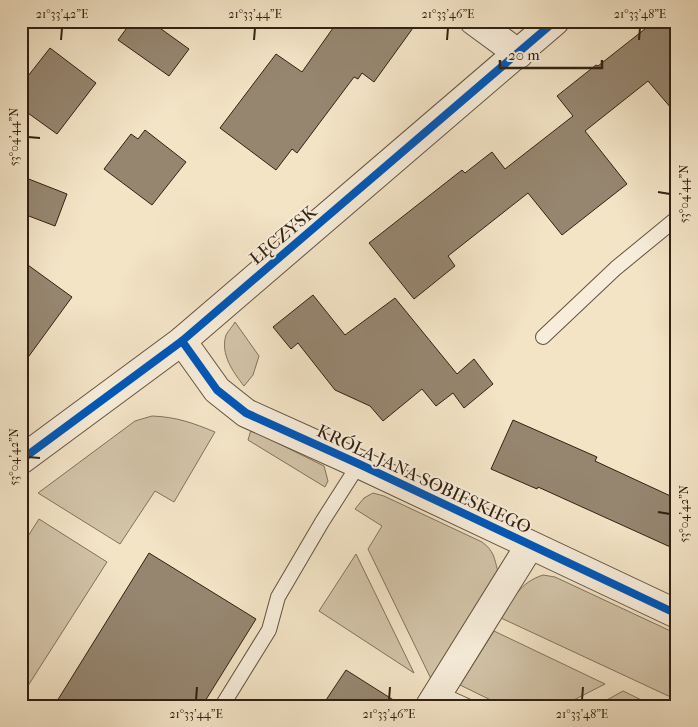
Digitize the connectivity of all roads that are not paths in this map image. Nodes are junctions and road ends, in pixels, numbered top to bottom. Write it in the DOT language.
graph roads {
  1 [pos="474,21"];
  2 [pos="555,21"];
  3 [pos="519,54"];
  4 [pos="677,218"];
  5 [pos="543,337"];
  6 [pos="182,341"];
  7 [pos="21,460"];
  8 [pos="359,464"];
  9 [pos="530,545"];
  10 [pos="677,614"];
  11 [pos="434,699"];
  12 [pos="222,706"];
  13 [pos="467,706"];
  1 -- 3 [label="street"];
  2 -- 3 [label="street, ŁĘCZYSK"];
  3 -- 6 [label="street, ŁĘCZYSK"];
  4 -- 5 [label="lane"];
  6 -- 7 [label="street, ŁĘCZYSK"];
  6 -- 8 [label="street, KRÓLA JANA SOBIESKIEGO"];
  8 -- 9 [label="street, KRÓLA JANA SOBIESKIEGO"];
  8 -- 12 [label="lane"];
  9 -- 10 [label="street, KRÓLA JANA SOBIESKIEGO"];
  9 -- 11 [label="street"];
  11 -- 13 [label="lane"];
}
